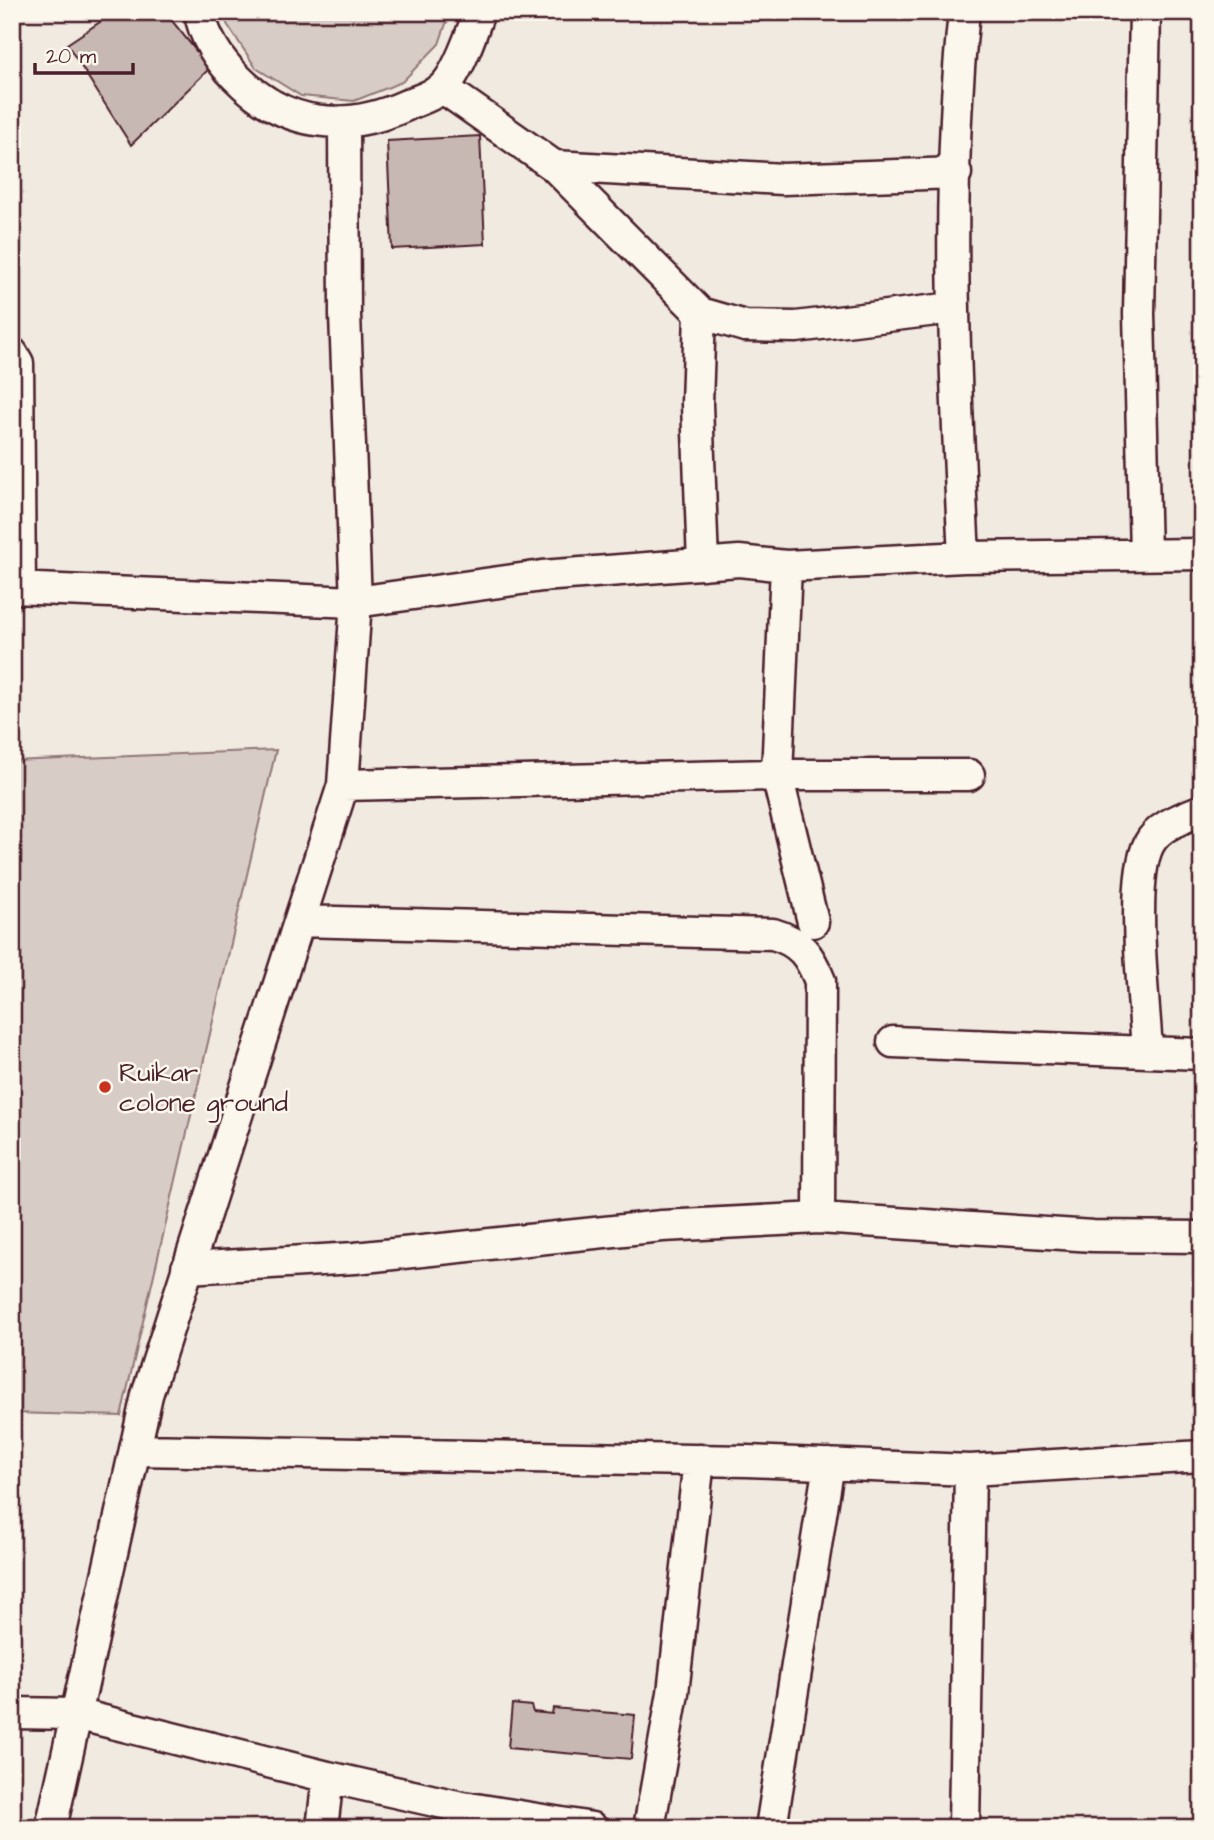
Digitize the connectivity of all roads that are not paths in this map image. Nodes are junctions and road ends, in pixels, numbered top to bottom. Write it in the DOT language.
graph roads {
  1 [pos="200,12"];
  2 [pos="479,12"];
  3 [pos="964,12"];
  4 [pos="1145,12"];
  5 [pos="443,88"];
  6 [pos="344,123"];
  7 [pos="554,166"];
  8 [pos="956,173"];
  9 [pos="953,308"];
  10 [pos="700,313"];
  11 [pos="12,353"];
  12 [pos="1145,554"];
  13 [pos="1202,554"];
  14 [pos="964,557"];
  15 [pos="703,564"];
  16 [pos="786,566"];
  17 [pos="16,588"];
  18 [pos="356,602"];
  19 [pos="777,775"];
  20 [pos="969,775"];
  21 [pos="343,785"];
  22 [pos="1202,810"];
  23 [pos="300,921"];
  24 [pos="813,922"];
  25 [pos="893,1042"];
  26 [pos="1147,1052"];
  27 [pos="1202,1054"];
  28 [pos="819,1218"];
  29 [pos="1202,1237"];
  30 [pos="187,1268"];
  31 [pos="136,1450"];
  32 [pos="1202,1456"];
  33 [pos="699,1460"];
  34 [pos="829,1464"];
  35 [pos="970,1470"];
  36 [pos="12,1713"];
  37 [pos="76,1714"];
  38 [pos="328,1776"];
  39 [pos="51,1828"];
  40 [pos="322,1828"];
  41 [pos="592,1828"];
  42 [pos="649,1828"];
  43 [pos="771,1828"];
  44 [pos="964,1828"];
  1 -- 6 [label="street"];
  2 -- 5 [label="street"];
  3 -- 8 [label="street"];
  4 -- 12 [label="street"];
  5 -- 6 [label="street"];
  5 -- 7 [label="street"];
  6 -- 18 [label="street"];
  7 -- 8 [label="street"];
  7 -- 10 [label="street"];
  8 -- 9 [label="street"];
  9 -- 10 [label="street"];
  9 -- 14 [label="street"];
  10 -- 15 [label="street"];
  11 -- 17 [label="street"];
  12 -- 13 [label="street"];
  12 -- 14 [label="street"];
  14 -- 16 [label="street"];
  15 -- 16 [label="street"];
  15 -- 18 [label="street"];
  16 -- 19 [label="street"];
  17 -- 18 [label="street"];
  18 -- 21 [label="street"];
  19 -- 20 [label="street"];
  19 -- 21 [label="street"];
  19 -- 24 [label="street"];
  21 -- 23 [label="street"];
  22 -- 26 [label="street"];
  23 -- 28 [label="street"];
  23 -- 30 [label="street"];
  25 -- 26 [label="street"];
  26 -- 27 [label="street"];
  28 -- 29 [label="street"];
  28 -- 30 [label="street"];
  30 -- 31 [label="street"];
  31 -- 33 [label="street"];
  31 -- 37 [label="street"];
  32 -- 35 [label="street"];
  33 -- 34 [label="street"];
  33 -- 42 [label="street"];
  34 -- 35 [label="street"];
  34 -- 43 [label="street"];
  35 -- 44 [label="street"];
  36 -- 37 [label="street"];
  37 -- 38 [label="street"];
  37 -- 39 [label="street"];
  38 -- 40 [label="street"];
  38 -- 41 [label="street"];
}
